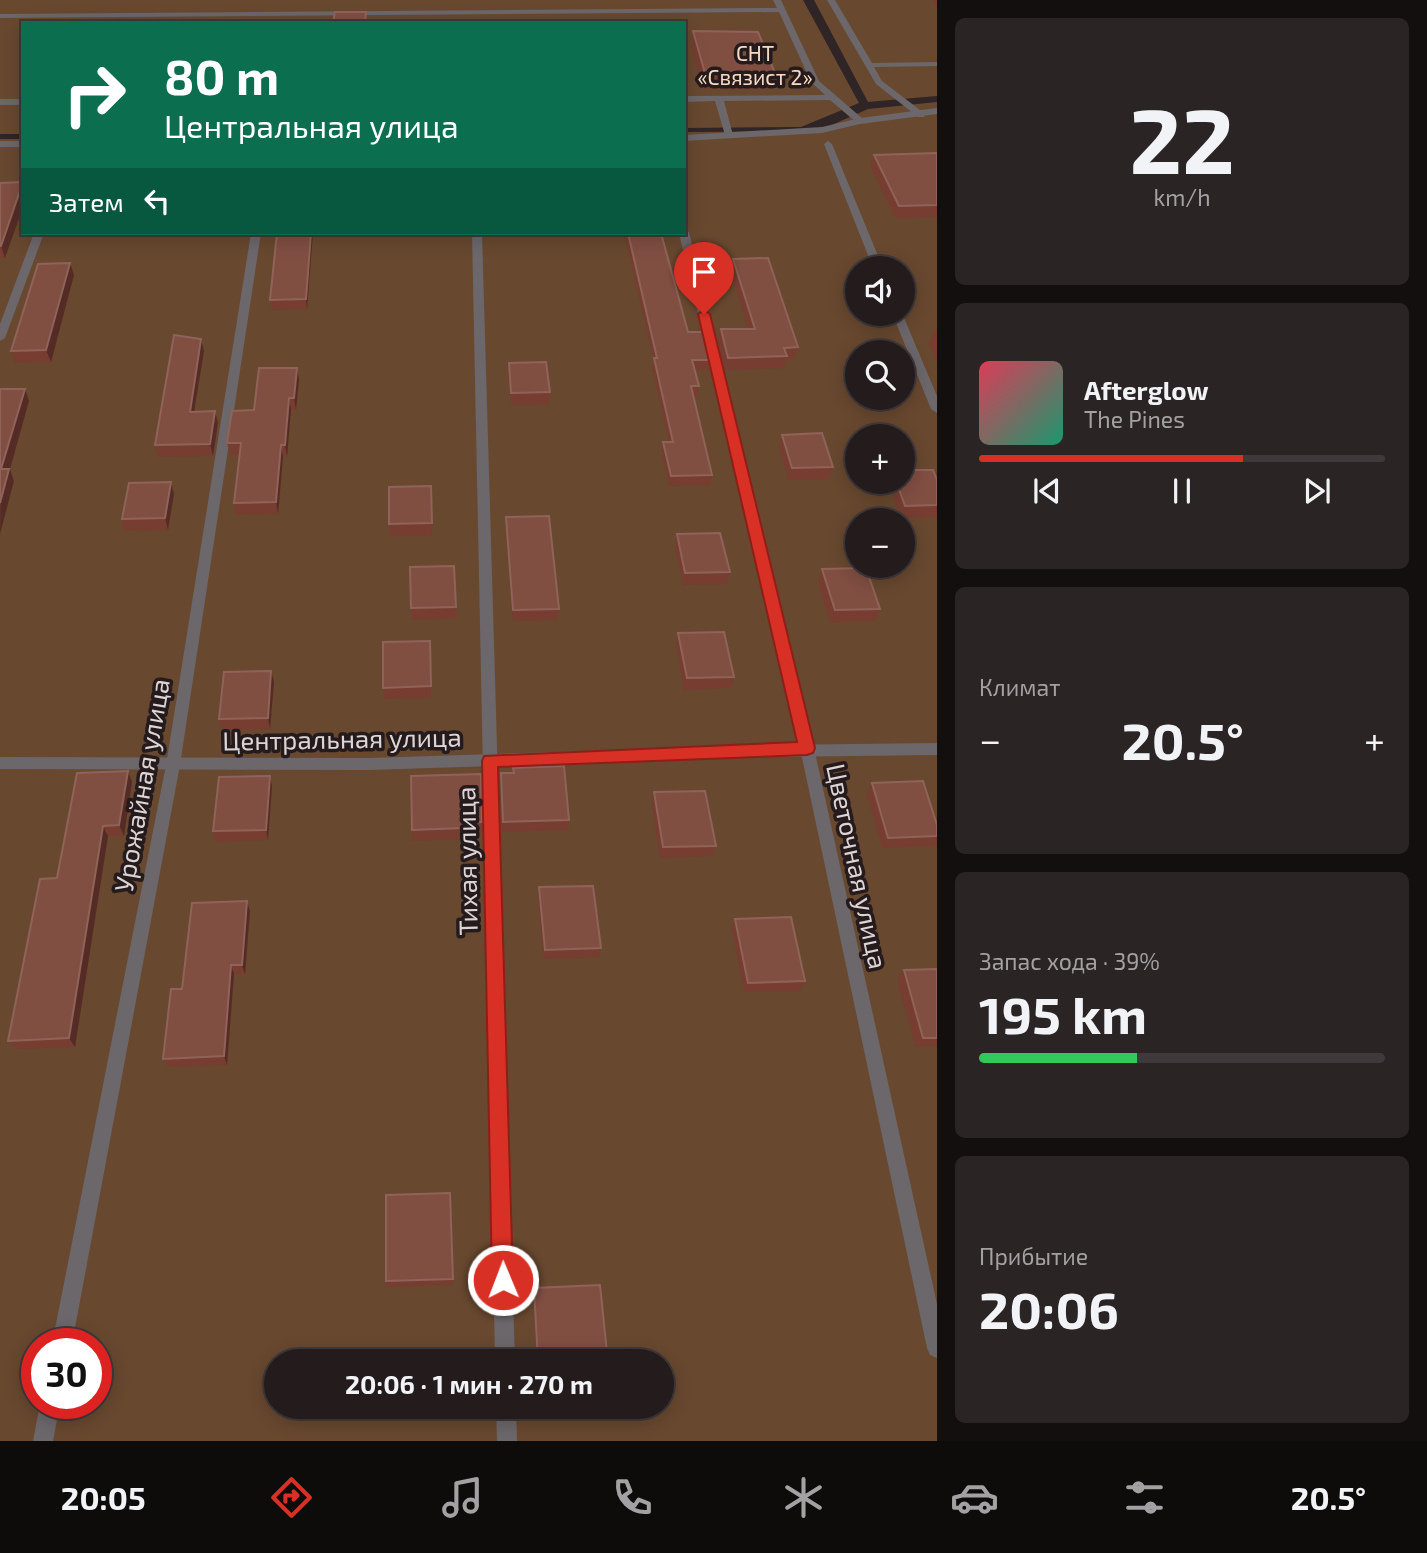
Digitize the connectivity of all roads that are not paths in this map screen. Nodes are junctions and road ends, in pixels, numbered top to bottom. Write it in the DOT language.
graph roads {
  1 [pos="777,0"];
  2 [pos="831,0"];
  3 [pos="782,10"];
  4 [pos="0,16"];
  5 [pos="937,64"];
  6 [pos="868,65"];
  7 [pos="833,97"];
  8 [pos="686,99"];
  9 [pos="719,99"];
  10 [pos="0,102"];
  11 [pos="21,102"];
  12 [pos="937,111"];
  13 [pos="920,115"];
  14 [pos="860,121"];
  15 [pos="729,135"];
  16 [pos="686,138"];
  17 [pos="0,144"];
  18 [pos="21,144"];
  19 [pos="828,145"];
  20 [pos="38,235"];
  21 [pos="256,235"];
  22 [pos="477,235"];
  23 [pos="685,235"];
  24 [pos="873,256"];
  25 [pos="902,326"];
  26 [pos="0,338"];
  27 [pos="937,410"];
  28 [pos="807,748"];
  29 [pos="937,749"];
  30 [pos="490,761"];
  31 [pos="0,763"];
  32 [pos="173,765"];
  33 [pos="65,1328"];
  34 [pos="937,1348"];
  35 [pos="505,1349"];
  36 [pos="47,1419"];
  37 [pos="506,1419"];
  38 [pos="43,1441"];
  39 [pos="507,1441"];
  1 -- 3 [label="street"];
  2 -- 6 [label="street"];
  3 -- 4 [label="street"];
  3 -- 7 [label="street"];
  5 -- 6 [label="street"];
  6 -- 13 [label="street"];
  7 -- 9 [label="street"];
  7 -- 14 [label="street"];
  8 -- 9 [label="street"];
  9 -- 15 [label="street"];
  10 -- 11 [label="street"];
  12 -- 13 [label="street"];
  13 -- 14 [label="street"];
  14 -- 15 [label="street"];
  15 -- 16 [label="street"];
  17 -- 18 [label="street"];
  19 -- 24 [label="street"];
  20 -- 26 [label="street"];
  21 -- 32 [label="street, Урожайная улица"];
  22 -- 30 [label="street, Тихая улица"];
  23 -- 28 [label="street, Цветочная улица"];
  25 -- 27 [label="street"];
  28 -- 29 [label="street, Центральная улица"];
  28 -- 30 [label="street, Центральная улица"];
  28 -- 34 [label="street, Цветочная улица"];
  30 -- 32 [label="street, Центральная улица"];
  30 -- 35 [label="street, Тихая улица"];
  31 -- 32 [label="street, Центральная улица"];
  32 -- 33 [label="street, Урожайная улица"];
  36 -- 38 [label="street"];
  37 -- 39 [label="street"];
}
